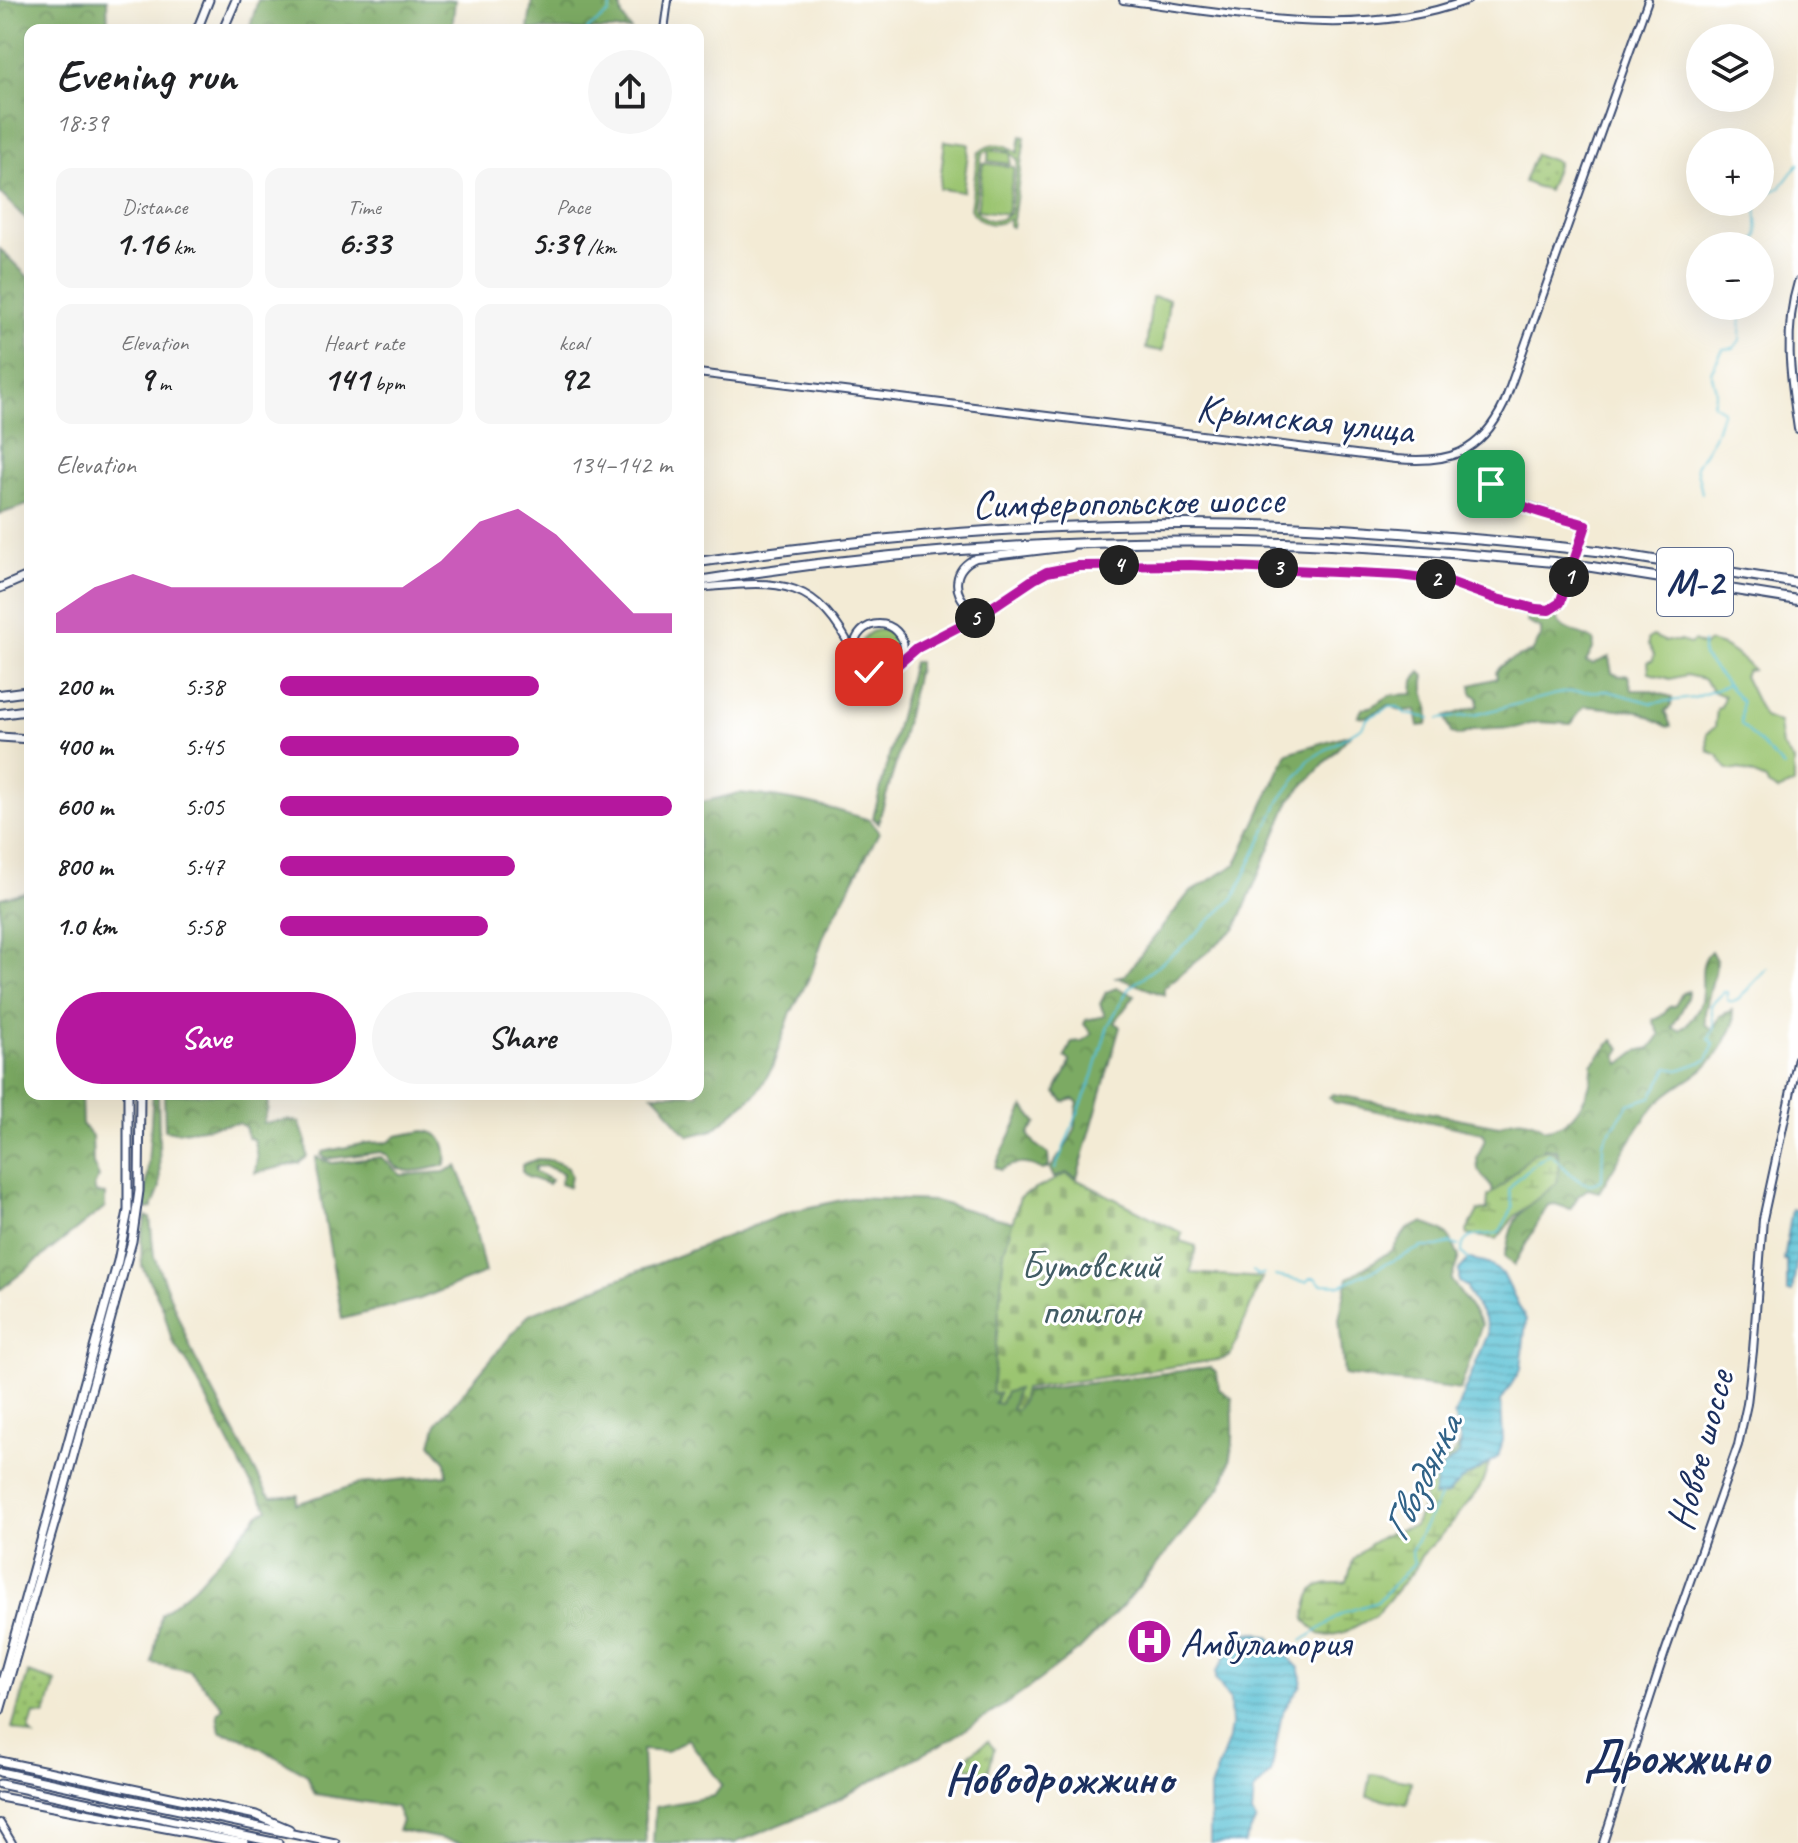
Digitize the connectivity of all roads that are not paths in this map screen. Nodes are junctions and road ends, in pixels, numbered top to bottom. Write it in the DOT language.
graph roads {
  1 [pos="209,0"];
  2 [pos="236,0"];
  3 [pos="668,0"];
  4 [pos="1123,0"];
  5 [pos="1468,0"];
  6 [pos="1648,0"];
  7 [pos="199,24"];
  8 [pos="226,24"];
  9 [pos="665,24"];
  10 [pos="1798,282"];
  11 [pos="704,374"];
  12 [pos="1798,429"];
  13 [pos="1463,452"];
  14 [pos="1091,544"];
  15 [pos="704,561"];
  16 [pos="24,578"];
  17 [pos="704,580"];
  18 [pos="1798,583"];
  19 [pos="704,587"];
  20 [pos="0,588"];
  21 [pos="1002,599"];
  22 [pos="1798,600"];
  23 [pos="855,656"];
  24 [pos="900,663"];
  25 [pos="24,692"];
  26 [pos="0,695"];
  27 [pos="24,711"];
  28 [pos="0,714"];
  29 [pos="0,737"];
  30 [pos="24,739"];
  31 [pos="1798,1059"];
  32 [pos="128,1100"];
  33 [pos="140,1100"];
  34 [pos="0,1689"];
  35 [pos="0,1711"];
  36 [pos="0,1761"];
  37 [pos="0,1772"];
  38 [pos="0,1784"];
  39 [pos="3,1798"];
  40 [pos="0,1823"];
  41 [pos="306,1837"];
  42 [pos="12,1843"];
  43 [pos="245,1843"];
  44 [pos="278,1843"];
  45 [pos="335,1843"];
  46 [pos="1603,1843"];
  1 -- 7 [label="main road"];
  2 -- 8 [label="main road"];
  3 -- 9 [label="street"];
  4 -- 5 [label="street"];
  6 -- 13 [label="street, Крымская улица"];
  10 -- 12 [label="street"];
  11 -- 13 [label="street, Крымская улица"];
  13 -- 21 [label="street"];
  14 -- 17 [label="highway, Симферопольское шоссе / М-2"];
  14 -- 21 [label="street"];
  14 -- 22 [label="highway, Симферопольское шоссе / М-2, bridge"];
  15 -- 18 [label="highway, Симферопольское шоссе / М-2, bridge"];
  16 -- 20 [label="main road"];
  19 -- 23 [label="street"];
  21 -- 24 [label="street"];
  23 -- 24 [label="street"];
  23 -- 24 [label="street"];
  25 -- 26 [label="highway"];
  27 -- 28 [label="highway"];
  29 -- 30 [label="main road"];
  31 -- 46 [label="street, Новое шоссе"];
  32 -- 34 [label="main road"];
  33 -- 35 [label="main road"];
  36 -- 41 [label="main road"];
  37 -- 41 [label="main road"];
  38 -- 44 [label="main road"];
  39 -- 43 [label="main road"];
  40 -- 42 [label="street"];
  41 -- 45 [label="main road"];
}
